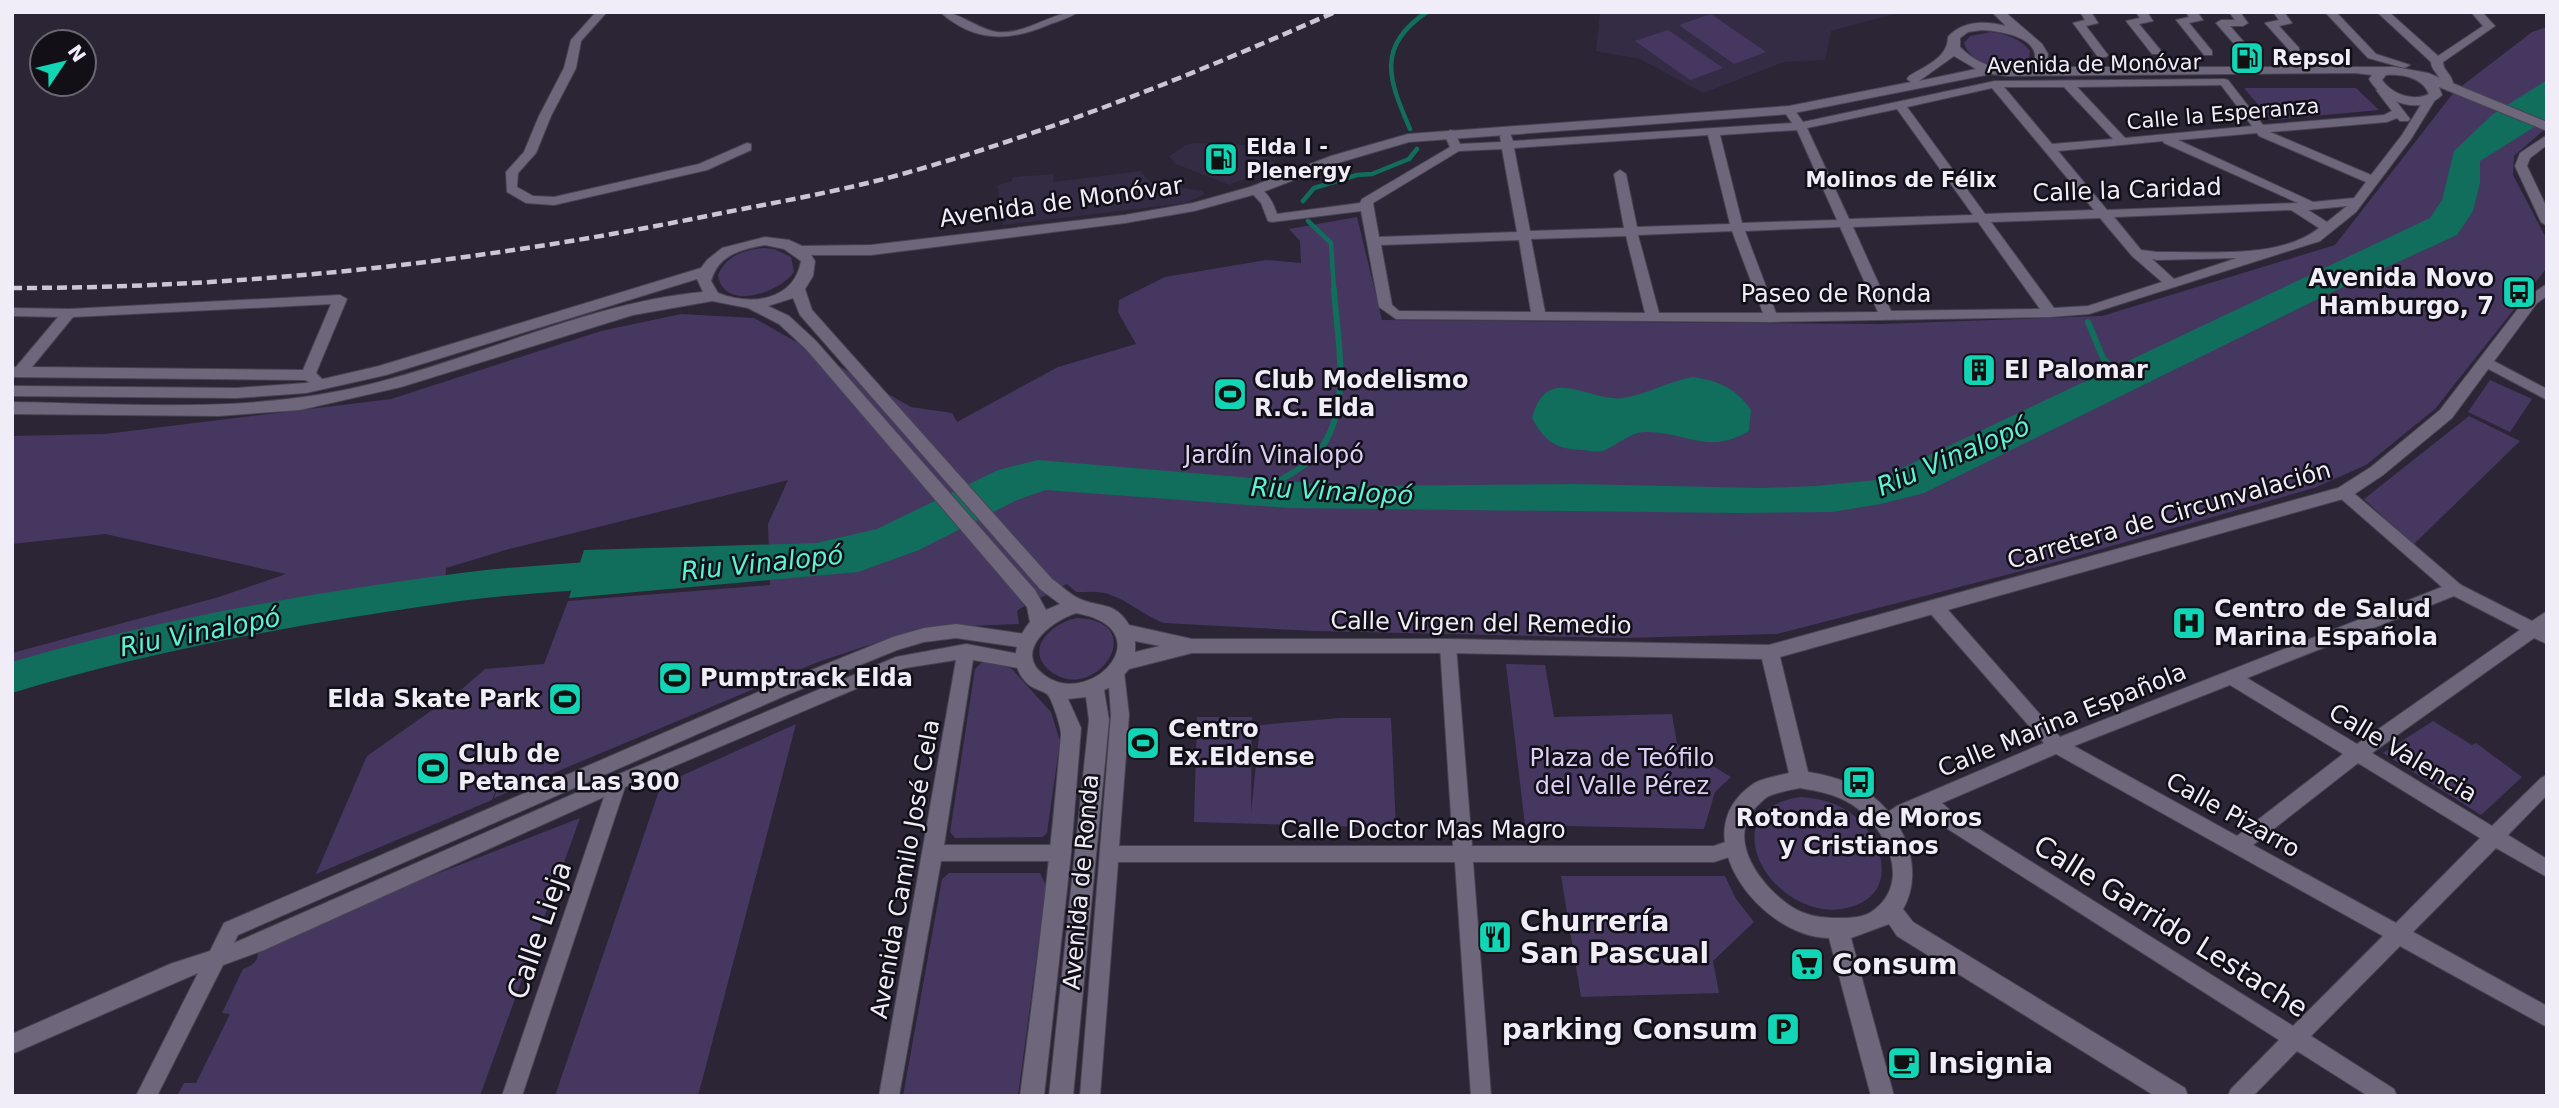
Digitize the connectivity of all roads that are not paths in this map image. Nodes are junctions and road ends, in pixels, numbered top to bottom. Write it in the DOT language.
graph roads {
  1 [pos="601,12"];
  2 [pos="945,12"];
  3 [pos="1073,12"];
  4 [pos="1984,12"];
  5 [pos="1998,12"];
  6 [pos="2085,12"];
  7 [pos="2141,12"];
  8 [pos="2192,12"];
  9 [pos="2234,12"];
  10 [pos="2278,12"];
  11 [pos="2330,12"];
  12 [pos="2382,12"];
  13 [pos="2476,12"];
  14 [pos="1972,27"];
  15 [pos="2025,36"];
  16 [pos="1954,48"];
  17 [pos="2040,49"];
  18 [pos="2295,50"];
  19 [pos="2246,51"];
  20 [pos="2156,52"];
  21 [pos="2208,53"];
  22 [pos="2102,55"];
  23 [pos="2437,64"];
  24 [pos="2404,65"];
  25 [pos="1992,70"];
  26 [pos="2026,71"];
  27 [pos="2093,71"];
  28 [pos="2421,76"];
  29 [pos="2380,81"];
  30 [pos="2067,83"];
  31 [pos="1995,84"];
  32 [pos="1880,92"];
  33 [pos="2438,92"];
  34 [pos="1900,105"];
  35 [pos="1789,110"];
  36 [pos="2399,112"];
  37 [pos="1801,127"];
  38 [pos="2547,127"];
  39 [pos="1504,128"];
  40 [pos="2260,130"];
  41 [pos="2409,131"];
  42 [pos="1713,132"];
  43 [pos="1450,134"];
  44 [pos="2166,139"];
  45 [pos="2547,139"];
  46 [pos="2123,142"];
  47 [pos="1508,145"];
  48 [pos="747,147"];
  49 [pos="1456,148"];
  50 [pos="2049,148"];
  51 [pos="1620,174"];
  52 [pos="2372,180"];
  53 [pos="1255,190"];
  54 [pos="2356,201"];
  55 [pos="1367,204"];
  56 [pos="2313,205"];
  57 [pos="2293,206"];
  58 [pos="2104,213"];
  59 [pos="1981,218"];
  60 [pos="2547,222"];
  61 [pos="1843,223"];
  62 [pos="1737,227"];
  63 [pos="2329,229"];
  64 [pos="1631,231"];
  65 [pos="1524,235"];
  66 [pos="1373,241"];
  67 [pos="871,250"];
  68 [pos="801,251"];
  69 [pos="2137,253"];
  70 [pos="2267,254"];
  71 [pos="705,272"];
  72 [pos="807,273"];
  73 [pos="2173,285"];
  74 [pos="797,288"];
  75 [pos="2547,289"];
  76 [pos="713,296"];
  77 [pos="751,304"];
  78 [pos="12,312"];
  79 [pos="69,313"];
  80 [pos="2050,313"];
  81 [pos="1539,316"];
  82 [pos="1653,317"];
  83 [pos="1887,317"];
  84 [pos="1771,318"];
  85 [pos="2486,362"];
  86 [pos="16,372"];
  87 [pos="308,375"];
  88 [pos="323,385"];
  89 [pos="12,391"];
  90 [pos="2547,395"];
  91 [pos="12,408"];
  92 [pos="887,420"];
  93 [pos="2344,492"];
  94 [pos="2455,589"];
  95 [pos="1076,606"];
  96 [pos="1935,607"];
  97 [pos="2547,617"];
  98 [pos="1038,621"];
  99 [pos="1125,631"];
  100 [pos="2540,634"];
  101 [pos="1025,640"];
  102 [pos="1192,646"];
  103 [pos="1448,646"];
  104 [pos="966,651"];
  105 [pos="1769,652"];
  106 [pos="1024,662"];
  107 [pos="1120,667"];
  108 [pos="2233,678"];
  109 [pos="1094,687"];
  110 [pos="1054,688"];
  111 [pos="2056,745"];
  112 [pos="2357,754"];
  113 [pos="1800,779"];
  114 [pos="618,782"];
  115 [pos="2547,783"];
  116 [pos="1927,801"];
  117 [pos="1889,827"];
  118 [pos="2493,836"];
  119 [pos="2238,846"];
  120 [pos="1734,847"];
  121 [pos="933,853"];
  122 [pos="1061,853"];
  123 [pos="1462,854"];
  124 [pos="1110,855"];
  125 [pos="2547,869"];
  126 [pos="1891,909"];
  127 [pos="1838,930"];
  128 [pos="2397,934"];
  129 [pos="217,958"];
  130 [pos="2547,1017"];
  131 [pos="2295,1038"];
  132 [pos="12,1044"];
  133 [pos="146,1096"];
  134 [pos="512,1096"];
  135 [pos="889,1096"];
  136 [pos="1032,1096"];
  137 [pos="1061,1096"];
  138 [pos="1090,1096"];
  139 [pos="1481,1096"];
  140 [pos="1883,1096"];
  141 [pos="2177,1096"];
  142 [pos="2238,1096"];
  143 [pos="2386,1096"];
  1 -- 48 [label="street"];
  2 -- 3 [label="street"];
  4 -- 14 [label="street"];
  5 -- 15 [label="street, Avenida de Monóvar"];
  6 -- 22 [label="street"];
  7 -- 20 [label="street"];
  8 -- 21 [label="street"];
  9 -- 19 [label="street"];
  10 -- 18 [label="street"];
  11 -- 24 [label="street"];
  12 -- 23 [label="street"];
  13 -- 23 [label="street"];
  14 -- 15 [label="street"];
  14 -- 16 [label="street, Avenida de Monóvar"];
  15 -- 17 [label="street, Avenida de Monóvar"];
  16 -- 25 [label="street"];
  16 -- 32 [label="street, Avenida de Monóvar"];
  17 -- 26 [label="street"];
  17 -- 27 [label="street, Avenida de Monóvar"];
  23 -- 28 [label="street"];
  23 -- 33 [label="street"];
  25 -- 26 [label="street, Avenida de Monóvar"];
  25 -- 32 [label="street, Avenida de Monóvar"];
  26 -- 27 [label="street, Avenida de Monóvar"];
  27 -- 29 [label="street, Avenida de Monóvar"];
  28 -- 29 [label="street"];
  28 -- 33 [label="street"];
  29 -- 33 [label="street"];
  29 -- 36 [label="street"];
  30 -- 31 [label="street, Avenida de Monóvar"];
  30 -- 40 [label="street, Avenida de Monóvar"];
  30 -- 46 [label="street"];
  31 -- 34 [label="street, Avenida de Monóvar"];
  31 -- 50 [label="street"];
  32 -- 35 [label="street, Avenida de Monóvar"];
  33 -- 38 [label="street"];
  33 -- 41 [label="street, Paseo de Ronda"];
  34 -- 37 [label="street, Avenida de Monóvar"];
  34 -- 59 [label="street"];
  35 -- 37 [label="street"];
  35 -- 39 [label="street, Avenida de Monóvar"];
  36 -- 40 [label="street, Calle la Esperanza"];
  36 -- 41 [label="street"];
  37 -- 42 [label="street, Avenida de Monóvar"];
  37 -- 61 [label="street"];
  39 -- 43 [label="street, Avenida de Monóvar"];
  39 -- 47 [label="street"];
  40 -- 44 [label="street, Calle la Esperanza"];
  40 -- 52 [label="street"];
  41 -- 52 [label="street, Paseo de Ronda"];
  42 -- 47 [label="street, Avenida de Monóvar"];
  42 -- 62 [label="street"];
  43 -- 49 [label="street"];
  43 -- 53 [label="street, Avenida de Monóvar"];
  44 -- 46 [label="street, Calle la Esperanza"];
  44 -- 56 [label="street"];
  45 -- 60 [label="street"];
  46 -- 50 [label="street, Calle la Esperanza"];
  47 -- 49 [label="street, Avenida de Monóvar"];
  47 -- 65 [label="street"];
  49 -- 55 [label="street, Avenida de Monóvar"];
  50 -- 58 [label="street"];
  51 -- 64 [label="street"];
  52 -- 54 [label="street, Paseo de Ronda"];
  53 -- 55 [label="street, Avenida de Monóvar"];
  53 -- 67 [label="street, Avenida de Monóvar"];
  54 -- 56 [label="street"];
  54 -- 63 [label="street, Paseo de Ronda"];
  55 -- 66 [label="street"];
  56 -- 57 [label="street, Calle la Caridad"];
  57 -- 58 [label="street, Calle la Caridad"];
  57 -- 63 [label="street"];
  58 -- 59 [label="street, Calle la Caridad"];
  58 -- 69 [label="street"];
  59 -- 61 [label="street, Calle la Caridad"];
  59 -- 80 [label="street"];
  61 -- 62 [label="street, Calle la Caridad"];
  61 -- 83 [label="street"];
  62 -- 64 [label="street, Calle la Caridad"];
  62 -- 84 [label="street"];
  63 -- 70 [label="street, Paseo de Ronda"];
  64 -- 65 [label="street, Calle la Caridad"];
  64 -- 82 [label="street"];
  65 -- 66 [label="street, Calle la Caridad"];
  65 -- 81 [label="street"];
  66 -- 81 [label="street, Paseo de Ronda"];
  67 -- 68 [label="street, Avenida de Monóvar"];
  67 -- 72 [label="street, Avenida de Monóvar"];
  68 -- 71 [label="street"];
  68 -- 72 [label="street"];
  69 -- 70 [label="street, Paseo de Ronda"];
  69 -- 73 [label="street"];
  70 -- 73 [label="street, Paseo de Ronda"];
  71 -- 76 [label="street"];
  71 -- 88 [label="street"];
  72 -- 74 [label="street"];
  73 -- 80 [label="street, Paseo de Ronda"];
  74 -- 77 [label="street"];
  74 -- 92 [label="street"];
  75 -- 85 [label="street, Carretera de Circunvalación"];
  76 -- 77 [label="street"];
  76 -- 91 [label="street"];
  77 -- 92 [label="street"];
  78 -- 79 [label="street"];
  79 -- 86 [label="street"];
  79 -- 87 [label="street"];
  80 -- 83 [label="street, Paseo de Ronda"];
  81 -- 82 [label="street, Paseo de Ronda"];
  82 -- 84 [label="street, Paseo de Ronda"];
  83 -- 84 [label="street, Paseo de Ronda"];
  85 -- 90 [label="street"];
  85 -- 93 [label="street, Carretera de Circunvalación"];
  86 -- 87 [label="street"];
  87 -- 88 [label="street"];
  88 -- 89 [label="street"];
  92 -- 95 [label="street"];
  92 -- 98 [label="street"];
  93 -- 94 [label="street"];
  93 -- 96 [label="street, Carretera de Circunvalación"];
  94 -- 100 [label="street"];
  94 -- 108 [label="street, Calle Marina Española"];
  95 -- 98 [label="street"];
  95 -- 99 [label="street"];
  96 -- 105 [label="street, Carretera de Circunvalación"];
  96 -- 111 [label="street, Calle Pizarro"];
  97 -- 100 [label="street"];
  98 -- 101 [label="street"];
  99 -- 102 [label="street, Calle Virgen del Remedio"];
  99 -- 107 [label="street"];
  100 -- 112 [label="street"];
  101 -- 106 [label="street"];
  101 -- 129 [label="street"];
  102 -- 103 [label="street, Calle Virgen del Remedio"];
  102 -- 107 [label="street, Calle Virgen del Remedio"];
  103 -- 105 [label="street, Calle Virgen del Remedio"];
  103 -- 123 [label="street"];
  104 -- 106 [label="street"];
  104 -- 114 [label="street"];
  104 -- 121 [label="street, Avenida Camilo José Cela"];
  105 -- 113 [label="street"];
  106 -- 110 [label="street"];
  107 -- 109 [label="street"];
  107 -- 124 [label="street, Avenida de Ronda"];
  108 -- 111 [label="street, Calle Marina Española"];
  108 -- 112 [label="street, Calle Valencia"];
  109 -- 110 [label="street"];
  109 -- 137 [label="street, Avenida de Ronda"];
  110 -- 122 [label="street, Avenida de Ronda"];
  111 -- 116 [label="street, Calle Marina Española"];
  111 -- 119 [label="street, Calle Pizarro"];
  112 -- 118 [label="street, Calle Valencia"];
  112 -- 119 [label="street"];
  113 -- 117 [label="street"];
  113 -- 120 [label="street"];
  114 -- 129 [label="street"];
  114 -- 134 [label="street, Calle Lieja"];
  115 -- 118 [label="street"];
  116 -- 117 [label="street, Calle Marina Española"];
  116 -- 131 [label="street, Calle Garrido Lestache"];
  117 -- 126 [label="street"];
  118 -- 125 [label="street, Calle Valencia"];
  118 -- 128 [label="street"];
  119 -- 128 [label="street, Calle Pizarro"];
  120 -- 123 [label="street, Calle Doctor Mas Magro"];
  120 -- 127 [label="street"];
  121 -- 122 [label="street"];
  121 -- 135 [label="street, Avenida Camilo José Cela"];
  122 -- 136 [label="street, Avenida de Ronda"];
  123 -- 124 [label="street, Calle Doctor Mas Magro"];
  123 -- 139 [label="street"];
  124 -- 138 [label="street, Avenida de Ronda"];
  126 -- 127 [label="street"];
  126 -- 141 [label="street"];
  127 -- 140 [label="street"];
  128 -- 130 [label="street, Calle Pizarro"];
  128 -- 131 [label="street"];
  129 -- 132 [label="street"];
  129 -- 133 [label="street"];
  131 -- 142 [label="street"];
  131 -- 143 [label="street, Calle Garrido Lestache"];
}
